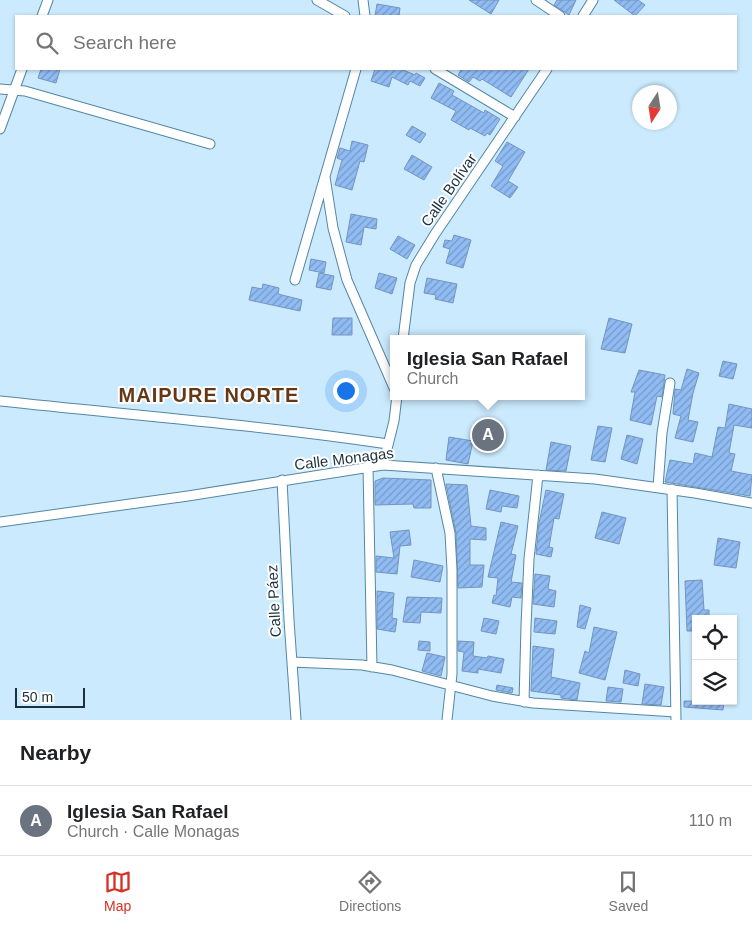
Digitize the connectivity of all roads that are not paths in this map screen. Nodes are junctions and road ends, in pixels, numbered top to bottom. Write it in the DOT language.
graph roads {
  1 [pos="48,0"];
  2 [pos="316,0"];
  3 [pos="363,0"];
  4 [pos="536,0"];
  5 [pos="593,0"];
  6 [pos="42,15"];
  7 [pos="343,15"];
  8 [pos="366,15"];
  9 [pos="558,15"];
  10 [pos="583,15"];
  11 [pos="22,70"];
  12 [pos="356,70"];
  13 [pos="437,70"];
  14 [pos="547,70"];
  15 [pos="0,89"];
  16 [pos="14,91"];
  17 [pos="515,117"];
  18 [pos="0,129"];
  19 [pos="210,144"];
  20 [pos="325,177"];
  21 [pos="295,280"];
  22 [pos="404,335"];
  23 [pos="390,379"];
  24 [pos="670,383"];
  25 [pos="397,400"];
  26 [pos="0,401"];
  27 [pos="388,444"];
  28 [pos="383,465"];
  29 [pos="368,466"];
  30 [pos="436,468"];
  31 [pos="538,475"];
  32 [pos="282,480"];
  33 [pos="658,487"];
  34 [pos="672,489"];
  35 [pos="752,503"];
  36 [pos="0,522"];
  37 [pos="292,662"];
  38 [pos="372,666"];
  39 [pos="451,685"];
  40 [pos="524,702"];
  41 [pos="676,716"];
  42 [pos="296,720"];
  43 [pos="447,720"];
  1 -- 6 [label="street"];
  2 -- 7 [label="street"];
  3 -- 8 [label="street"];
  4 -- 9 [label="street"];
  5 -- 10 [label="street"];
  11 -- 16 [label="street"];
  12 -- 20 [label="street"];
  13 -- 17 [label="street"];
  14 -- 17 [label="street, Calle Bolívar"];
  15 -- 16 [label="street"];
  16 -- 18 [label="street"];
  16 -- 19 [label="street"];
  17 -- 22 [label="street, Calle Bolívar"];
  20 -- 21 [label="street"];
  20 -- 23 [label="street"];
  24 -- 33 [label="street"];
  25 -- 27 [label="street"];
  26 -- 27 [label="street"];
  27 -- 28 [label="street"];
  28 -- 29 [label="street, Calle Monagas"];
  28 -- 30 [label="street, Calle Monagas"];
  29 -- 32 [label="street, Calle Monagas"];
  29 -- 38 [label="street"];
  30 -- 31 [label="street, Calle Monagas"];
  30 -- 39 [label="street"];
  31 -- 33 [label="street, Calle Monagas"];
  31 -- 40 [label="street"];
  32 -- 36 [label="street, Calle Monagas"];
  32 -- 37 [label="street, Calle Páez"];
  33 -- 34 [label="street, Calle Monagas"];
  34 -- 35 [label="street, Calle Monagas"];
  34 -- 41 [label="street"];
  37 -- 38 [label="street"];
  37 -- 42 [label="street, Calle Páez"];
  38 -- 39 [label="street"];
  39 -- 40 [label="street"];
  39 -- 43 [label="street"];
  40 -- 41 [label="street"];
}
